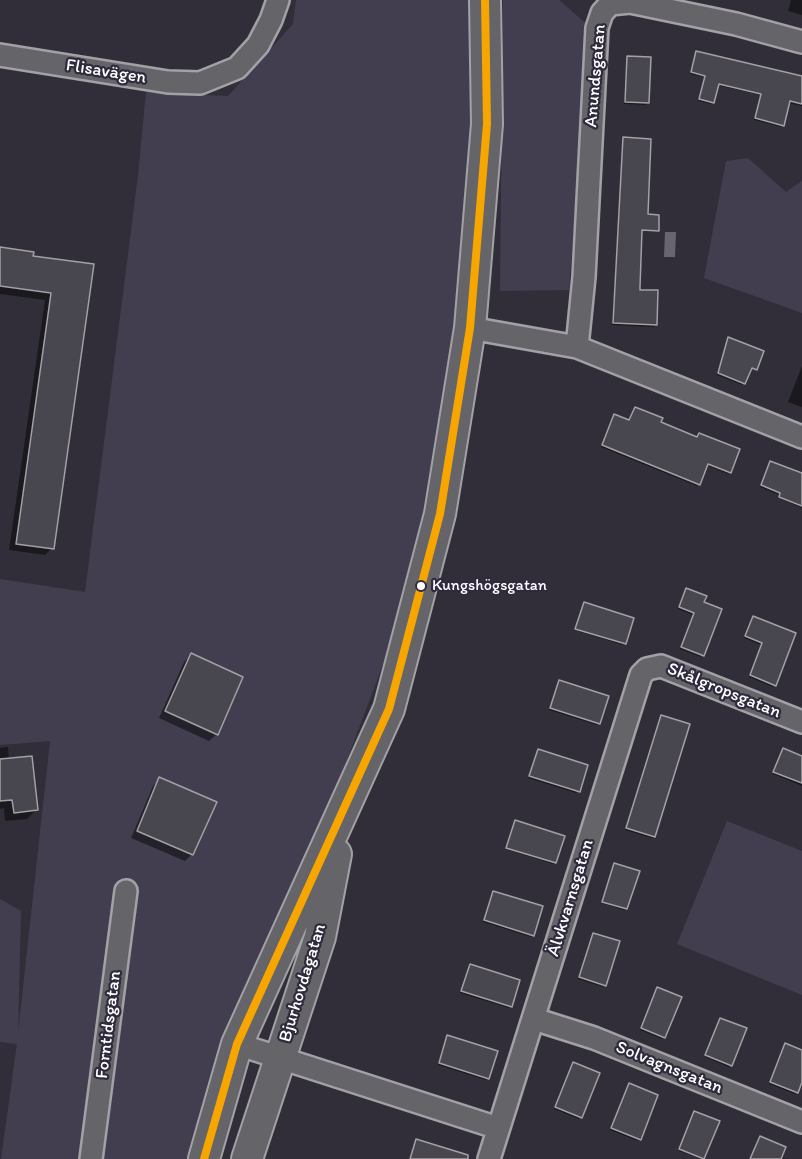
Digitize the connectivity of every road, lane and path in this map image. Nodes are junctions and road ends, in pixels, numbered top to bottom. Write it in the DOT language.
graph roads {
  1 [pos="278,0"];
  2 [pos="485,0"];
  3 [pos="802,42"];
  4 [pos="0,55"];
  5 [pos="470,328"];
  6 [pos="577,347"];
  7 [pos="802,437"];
  8 [pos="646,670"];
  9 [pos="802,722"];
  10 [pos="346,804"];
  11 [pos="126,891"];
  12 [pos="534,1019"];
  13 [pos="237,1044"];
  14 [pos="279,1059"];
  15 [pos="802,1122"];
  16 [pos="498,1128"];
  17 [pos="91,1159"];
  18 [pos="204,1159"];
  19 [pos="247,1159"];
  20 [pos="489,1159"];
  1 -- 4 [label="street, Flisavägen"];
  2 -- 5 [label="main road, Bjurhovdagatan"];
  3 -- 6 [label="street, Anundsgatan"];
  5 -- 6 [label="street"];
  5 -- 10 [label="main road, Bjurhovdagatan"];
  6 -- 7 [label="street"];
  8 -- 9 [label="street, Skålgropsgatan"];
  8 -- 12 [label="street, Älvkvarnsgatan"];
  10 -- 13 [label="main road, Bjurhovdagatan"];
  10 -- 14 [label="main road, Bjurhovdagatan"];
  11 -- 17 [label="street, Forntidsgatan"];
  12 -- 15 [label="street, Solvagnsgatan"];
  12 -- 16 [label="street, Älvkvarnsgatan"];
  13 -- 14 [label="street"];
  13 -- 18 [label="main road, Bjurhovdagatan"];
  14 -- 16 [label="street"];
  14 -- 19 [label="main road, Bjurhovdagatan"];
  16 -- 20 [label="street, Älvkvarnsgatan"];
}
